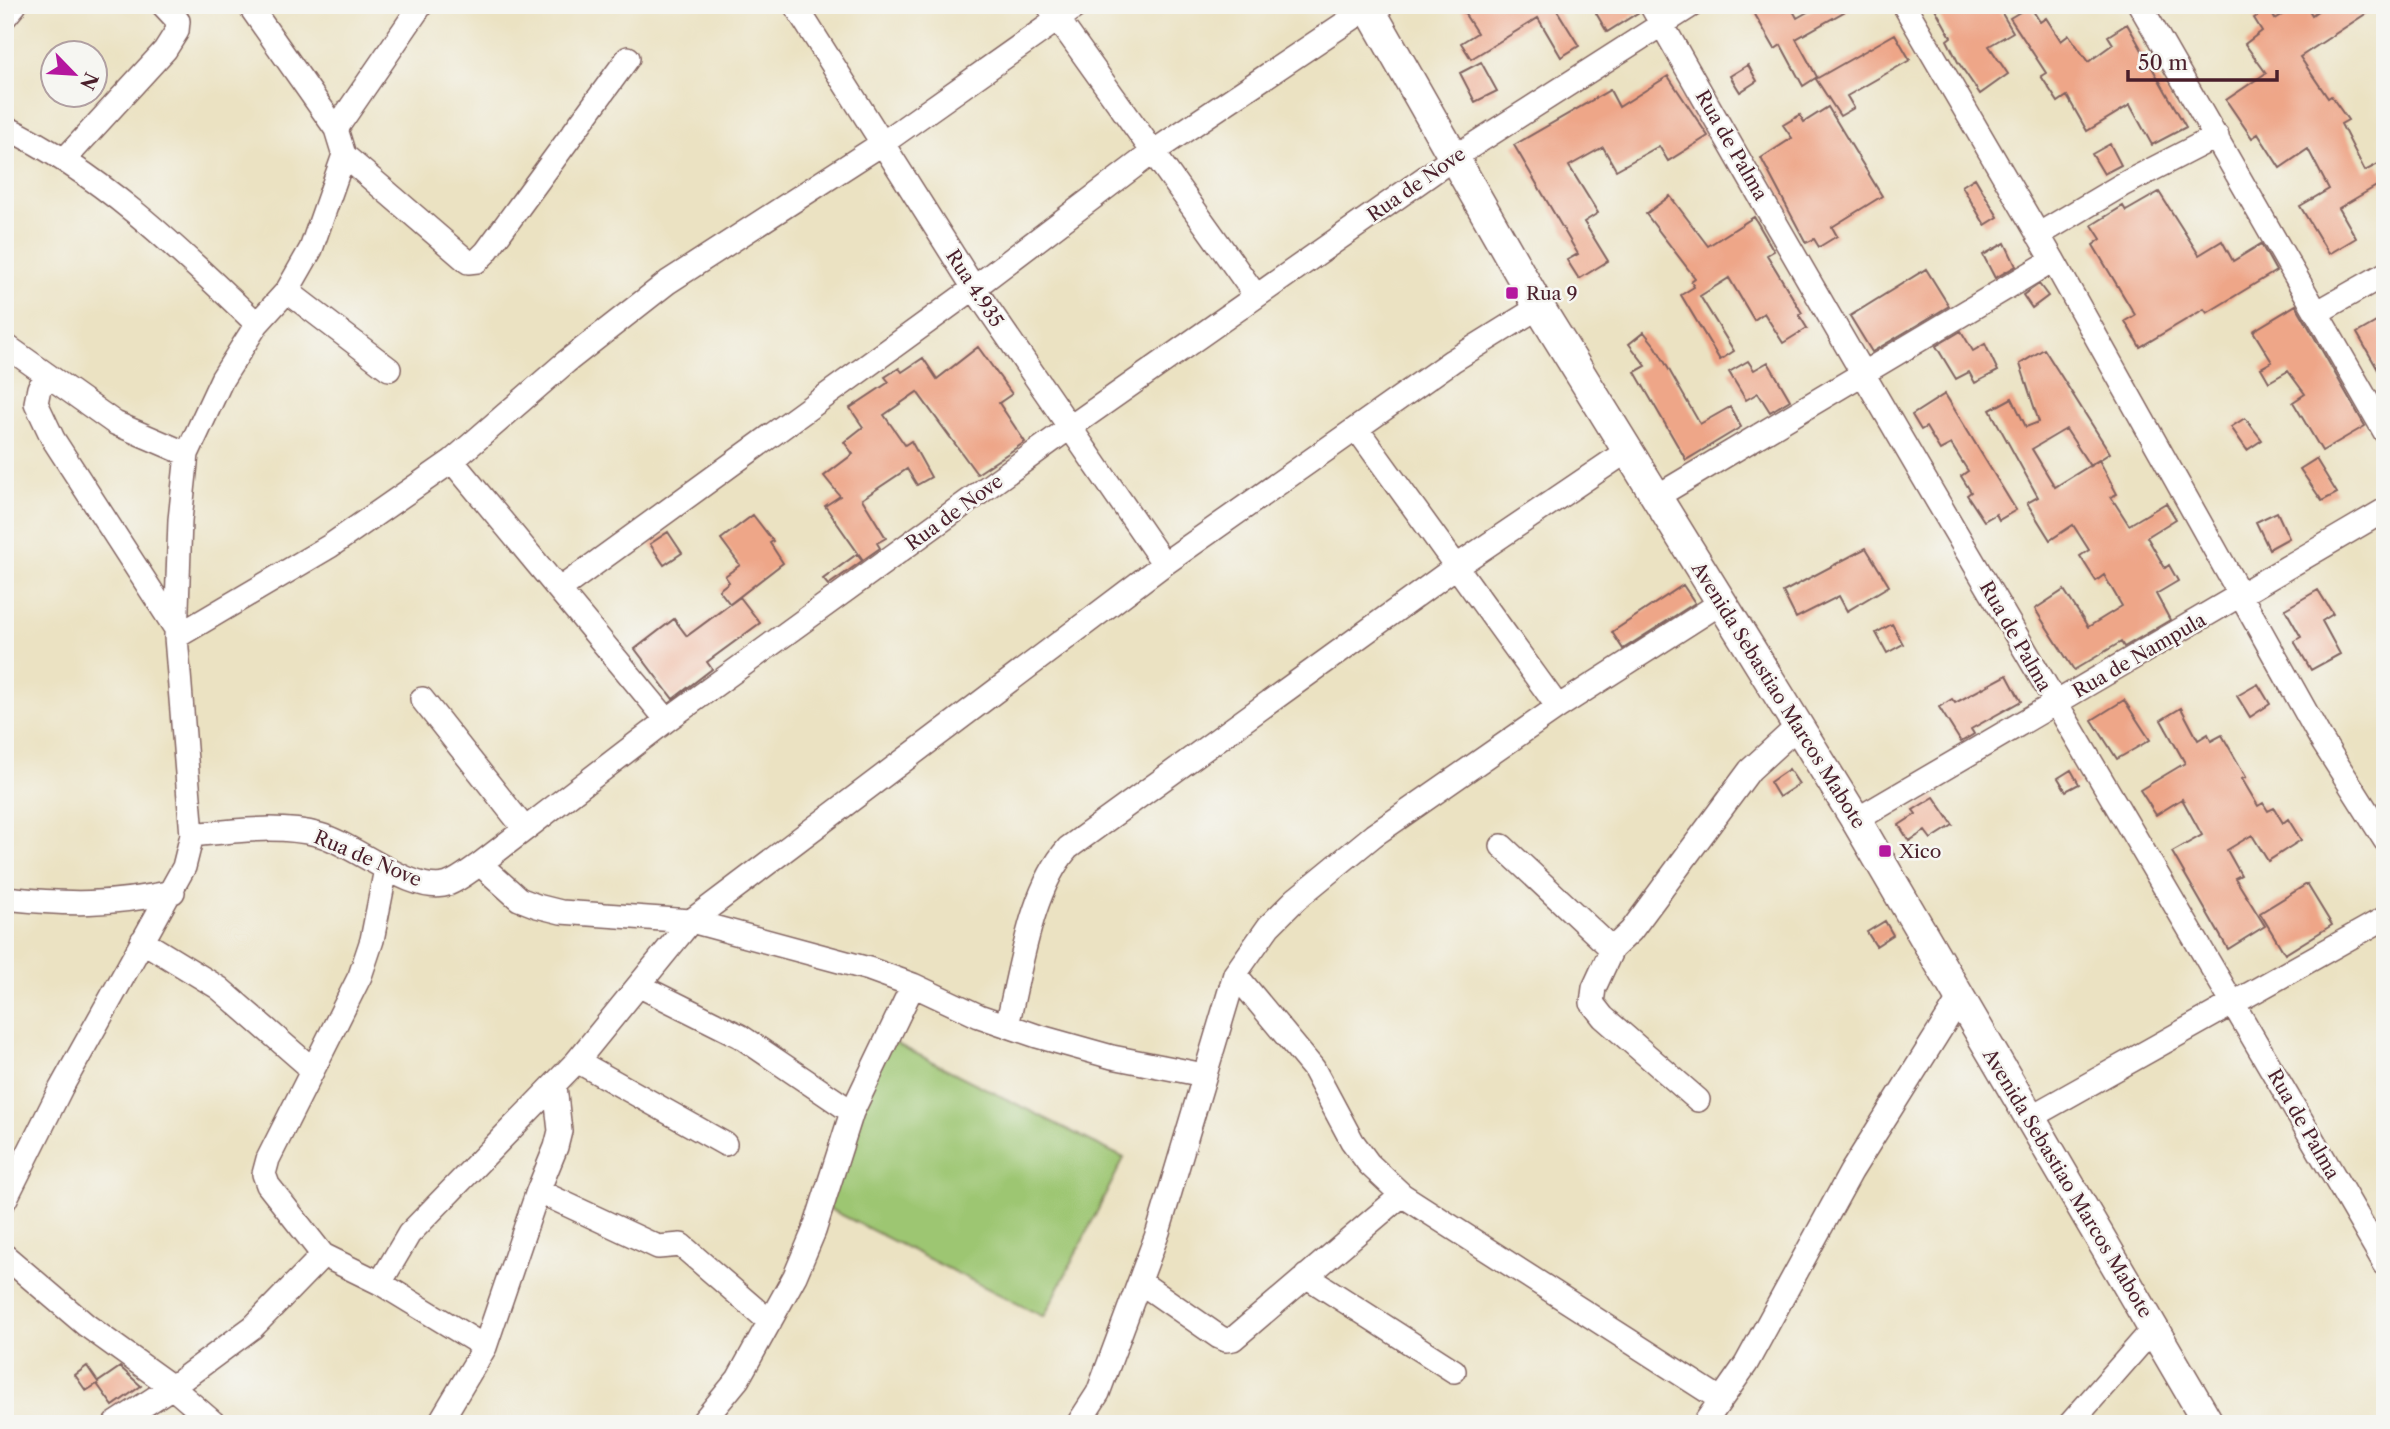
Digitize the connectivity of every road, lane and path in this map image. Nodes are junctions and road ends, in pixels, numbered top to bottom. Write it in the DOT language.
graph roads {
  1 [pos="15,5"];
  2 [pos="163,5"];
  3 [pos="248,5"];
  4 [pos="421,5"];
  5 [pos="795,5"];
  6 [pos="1078,5"];
  7 [pos="1692,5"];
  8 [pos="1904,5"];
  9 [pos="2140,5"];
  10 [pos="1368,6"];
  11 [pos="1053,12"];
  12 [pos="1656,14"];
  13 [pos="5,17"];
  14 [pos="628,58"];
  15 [pos="5,127"];
  16 [pos="336,129"];
  17 [pos="2217,136"];
  18 [pos="883,143"];
  19 [pos="1153,152"];
  20 [pos="344,155"];
  21 [pos="1456,156"];
  22 [pos="65,159"];
  23 [pos="2038,234"];
  24 [pos="2053,260"];
  25 [pos="2385,274"];
  26 [pos="974,288"];
  27 [pos="287,290"];
  28 [pos="1256,296"];
  29 [pos="1539,307"];
  30 [pos="2318,312"];
  31 [pos="257,324"];
  32 [pos="5,345"];
  33 [pos="389,369"];
  34 [pos="1864,371"];
  35 [pos="49,378"];
  36 [pos="1069,428"];
  37 [pos="1357,429"];
  38 [pos="2385,432"];
  39 [pos="1627,451"];
  40 [pos="187,454"];
  41 [pos="452,461"];
  42 [pos="1656,497"];
  43 [pos="2385,510"];
  44 [pos="1164,564"];
  45 [pos="1457,566"];
  46 [pos="560,589"];
  47 [pos="2243,595"];
  48 [pos="1722,603"];
  49 [pos="176,633"];
  50 [pos="422,699"];
  51 [pos="2055,704"];
  52 [pos="1558,707"];
  53 [pos="667,720"];
  54 [pos="1799,725"];
  55 [pos="1856,820"];
  56 [pos="524,828"];
  57 [pos="192,835"];
  58 [pos="2385,840"];
  59 [pos="1502,846"];
  60 [pos="480,864"];
  61 [pos="386,869"];
  62 [pos="173,892"];
  63 [pos="5,898"];
  64 [pos="2385,918"];
  65 [pos="691,921"];
  66 [pos="142,941"];
  67 [pos="1612,949"];
  68 [pos="1235,974"];
  69 [pos="913,985"];
  70 [pos="640,986"];
  71 [pos="1960,998"];
  72 [pos="2234,1003"];
  73 [pos="1007,1026"];
  74 [pos="577,1061"];
  75 [pos="312,1069"];
  76 [pos="1204,1075"];
  77 [pos="555,1086"];
  78 [pos="1698,1100"];
  79 [pos="852,1112"];
  80 [pos="2029,1118"];
  81 [pos="725,1144"];
  82 [pos="538,1191"];
  83 [pos="1402,1195"];
  84 [pos="5,1200"];
  85 [pos="323,1255"];
  86 [pos="5,1256"];
  87 [pos="2385,1264"];
  88 [pos="1306,1276"];
  89 [pos="1140,1282"];
  90 [pos="380,1283"];
  91 [pos="771,1322"];
  92 [pos="2154,1328"];
  93 [pos="485,1347"];
  94 [pos="1454,1371"];
  95 [pos="172,1387"];
  96 [pos="1098,1393"];
  97 [pos="1720,1399"];
  98 [pos="115,1424"];
  99 [pos="215,1424"];
  100 [pos="439,1424"];
  101 [pos="701,1424"];
  102 [pos="1078,1424"];
  103 [pos="1102,1424"];
  104 [pos="1704,1424"];
  105 [pos="2070,1424"];
  106 [pos="2209,1424"];
  1 -- 13 [label="street"];
  2 -- 22 [label="street"];
  3 -- 16 [label="street"];
  4 -- 16 [label="street"];
  5 -- 18 [label="street, Rua 4.935"];
  6 -- 11 [label="street"];
  7 -- 12 [label="street, Rua de Nove"];
  8 -- 23 [label="street"];
  9 -- 17 [label="street"];
  10 -- 19 [label="street"];
  10 -- 21 [label="main road, Avenida Sebastiao Marcos Mabote"];
  11 -- 18 [label="street"];
  11 -- 19 [label="street"];
  12 -- 21 [label="street, Rua de Nove"];
  12 -- 34 [label="street, Rua de Palma"];
  14 -- 20 [label="street"];
  15 -- 22 [label="street"];
  16 -- 20 [label="street"];
  17 -- 23 [label="street"];
  17 -- 30 [label="street"];
  18 -- 26 [label="street, Rua 4.935"];
  18 -- 41 [label="street"];
  19 -- 26 [label="street"];
  19 -- 28 [label="street"];
  20 -- 27 [label="street"];
  21 -- 28 [label="street, Rua de Nove"];
  21 -- 29 [label="main road, Avenida Sebastiao Marcos Mabote"];
  22 -- 31 [label="street"];
  23 -- 24 [label="street"];
  24 -- 34 [label="street"];
  24 -- 47 [label="street"];
  25 -- 30 [label="street"];
  26 -- 36 [label="street, Rua 4.935"];
  26 -- 46 [label="street"];
  27 -- 31 [label="street"];
  27 -- 33 [label="street"];
  28 -- 36 [label="street, Rua de Nove"];
  29 -- 37 [label="street"];
  29 -- 39 [label="main road, Avenida Sebastiao Marcos Mabote"];
  30 -- 38 [label="street"];
  31 -- 40 [label="street"];
  32 -- 35 [label="street"];
  34 -- 42 [label="street"];
  34 -- 51 [label="street, Rua de Palma"];
  35 -- 40 [label="street"];
  35 -- 49 [label="street"];
  36 -- 44 [label="street, Rua 4.935"];
  36 -- 53 [label="street, Rua de Nove"];
  37 -- 44 [label="street"];
  37 -- 45 [label="street"];
  39 -- 42 [label="main road, Avenida Sebastiao Marcos Mabote"];
  39 -- 45 [label="street"];
  40 -- 49 [label="street"];
  41 -- 46 [label="street"];
  41 -- 49 [label="street"];
  42 -- 48 [label="main road, Avenida Sebastiao Marcos Mabote"];
  43 -- 47 [label="street, Rua de Nampula"];
  44 -- 65 [label="street"];
  45 -- 52 [label="street"];
  45 -- 73 [label="street"];
  46 -- 53 [label="street"];
  47 -- 51 [label="street, Rua de Nampula"];
  47 -- 58 [label="street"];
  48 -- 52 [label="street"];
  48 -- 54 [label="main road, Avenida Sebastiao Marcos Mabote"];
  49 -- 57 [label="street"];
  50 -- 56 [label="street"];
  51 -- 55 [label="street, Rua de Nampula"];
  51 -- 72 [label="street, Rua de Palma"];
  52 -- 68 [label="street"];
  53 -- 56 [label="street, Rua de Nove"];
  54 -- 55 [label="main road, Avenida Sebastiao Marcos Mabote"];
  54 -- 67 [label="street"];
  55 -- 71 [label="main road, Avenida Sebastiao Marcos Mabote"];
  56 -- 60 [label="street, Rua de Nove"];
  57 -- 61 [label="street, Rua de Nove"];
  57 -- 62 [label="street"];
  59 -- 67 [label="street"];
  60 -- 61 [label="street, Rua de Nove"];
  60 -- 65 [label="street"];
  61 -- 75 [label="street"];
  62 -- 63 [label="street"];
  62 -- 66 [label="street"];
  64 -- 72 [label="street"];
  65 -- 69 [label="street"];
  65 -- 70 [label="street"];
  66 -- 75 [label="street"];
  66 -- 84 [label="street"];
  67 -- 78 [label="street"];
  68 -- 76 [label="street"];
  68 -- 83 [label="street"];
  69 -- 73 [label="street"];
  69 -- 79 [label="street"];
  70 -- 74 [label="street"];
  70 -- 79 [label="street"];
  71 -- 80 [label="main road, Avenida Sebastiao Marcos Mabote"];
  71 -- 97 [label="street"];
  72 -- 80 [label="street"];
  72 -- 87 [label="street, Rua de Palma"];
  73 -- 76 [label="street"];
  74 -- 77 [label="street"];
  74 -- 81 [label="street"];
  75 -- 85 [label="street"];
  76 -- 89 [label="street"];
  77 -- 82 [label="street"];
  77 -- 90 [label="street"];
  79 -- 91 [label="street"];
  80 -- 92 [label="main road, Avenida Sebastiao Marcos Mabote"];
  82 -- 91 [label="street"];
  82 -- 93 [label="street"];
  83 -- 88 [label="street"];
  83 -- 97 [label="street"];
  85 -- 90 [label="street"];
  85 -- 95 [label="street"];
  86 -- 95 [label="street"];
  88 -- 89 [label="street"];
  88 -- 94 [label="street"];
  89 -- 96 [label="street"];
  90 -- 93 [label="street"];
  91 -- 101 [label="street"];
  92 -- 105 [label="street"];
  92 -- 106 [label="main road, Avenida Sebastiao Marcos Mabote"];
  93 -- 100 [label="street"];
  95 -- 98 [label="street"];
  95 -- 99 [label="street"];
  96 -- 102 [label="street"];
  96 -- 103 [label="street"];
  97 -- 104 [label="street"];
}
